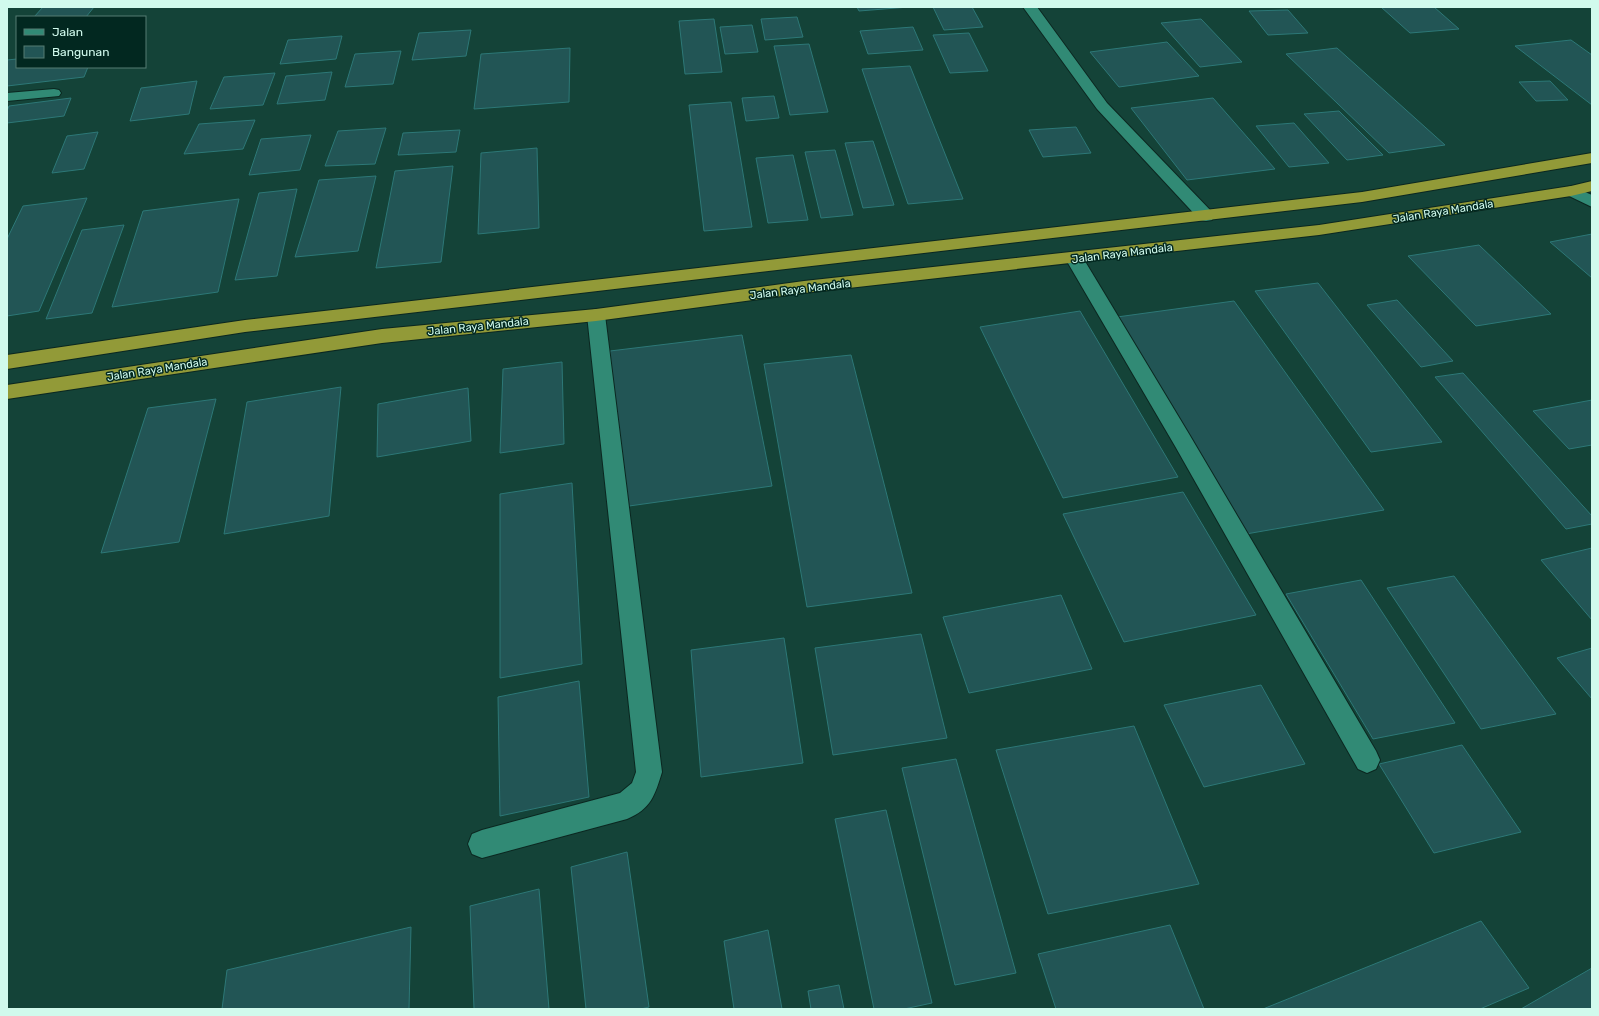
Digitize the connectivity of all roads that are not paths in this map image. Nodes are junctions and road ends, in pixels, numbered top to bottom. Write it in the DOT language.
graph roads {
  1 [pos="1030,7"];
  2 [pos="54,93"];
  3 [pos="7,96"];
  4 [pos="1592,158"];
  5 [pos="1592,186"];
  6 [pos="1571,191"];
  7 [pos="1592,202"];
  8 [pos="1206,216"];
  9 [pos="1074,258"];
  10 [pos="386,310"];
  11 [pos="596,315"];
  12 [pos="382,336"];
  13 [pos="7,362"];
  14 [pos="7,392"];
  15 [pos="1367,760"];
  16 [pos="482,844"];
  1 -- 8 [label="street"];
  2 -- 3 [label="street"];
  4 -- 8 [label="highway"];
  5 -- 6 [label="highway, Jalan Raya Mandala"];
  6 -- 7 [label="street"];
  6 -- 9 [label="highway, Jalan Raya Mandala"];
  8 -- 10 [label="highway"];
  9 -- 11 [label="highway, Jalan Raya Mandala"];
  9 -- 15 [label="street"];
  10 -- 12 [label="highway"];
  10 -- 13 [label="highway"];
  11 -- 12 [label="highway, Jalan Raya Mandala"];
  11 -- 16 [label="street"];
  12 -- 14 [label="highway, Jalan Raya Mandala"];
}
